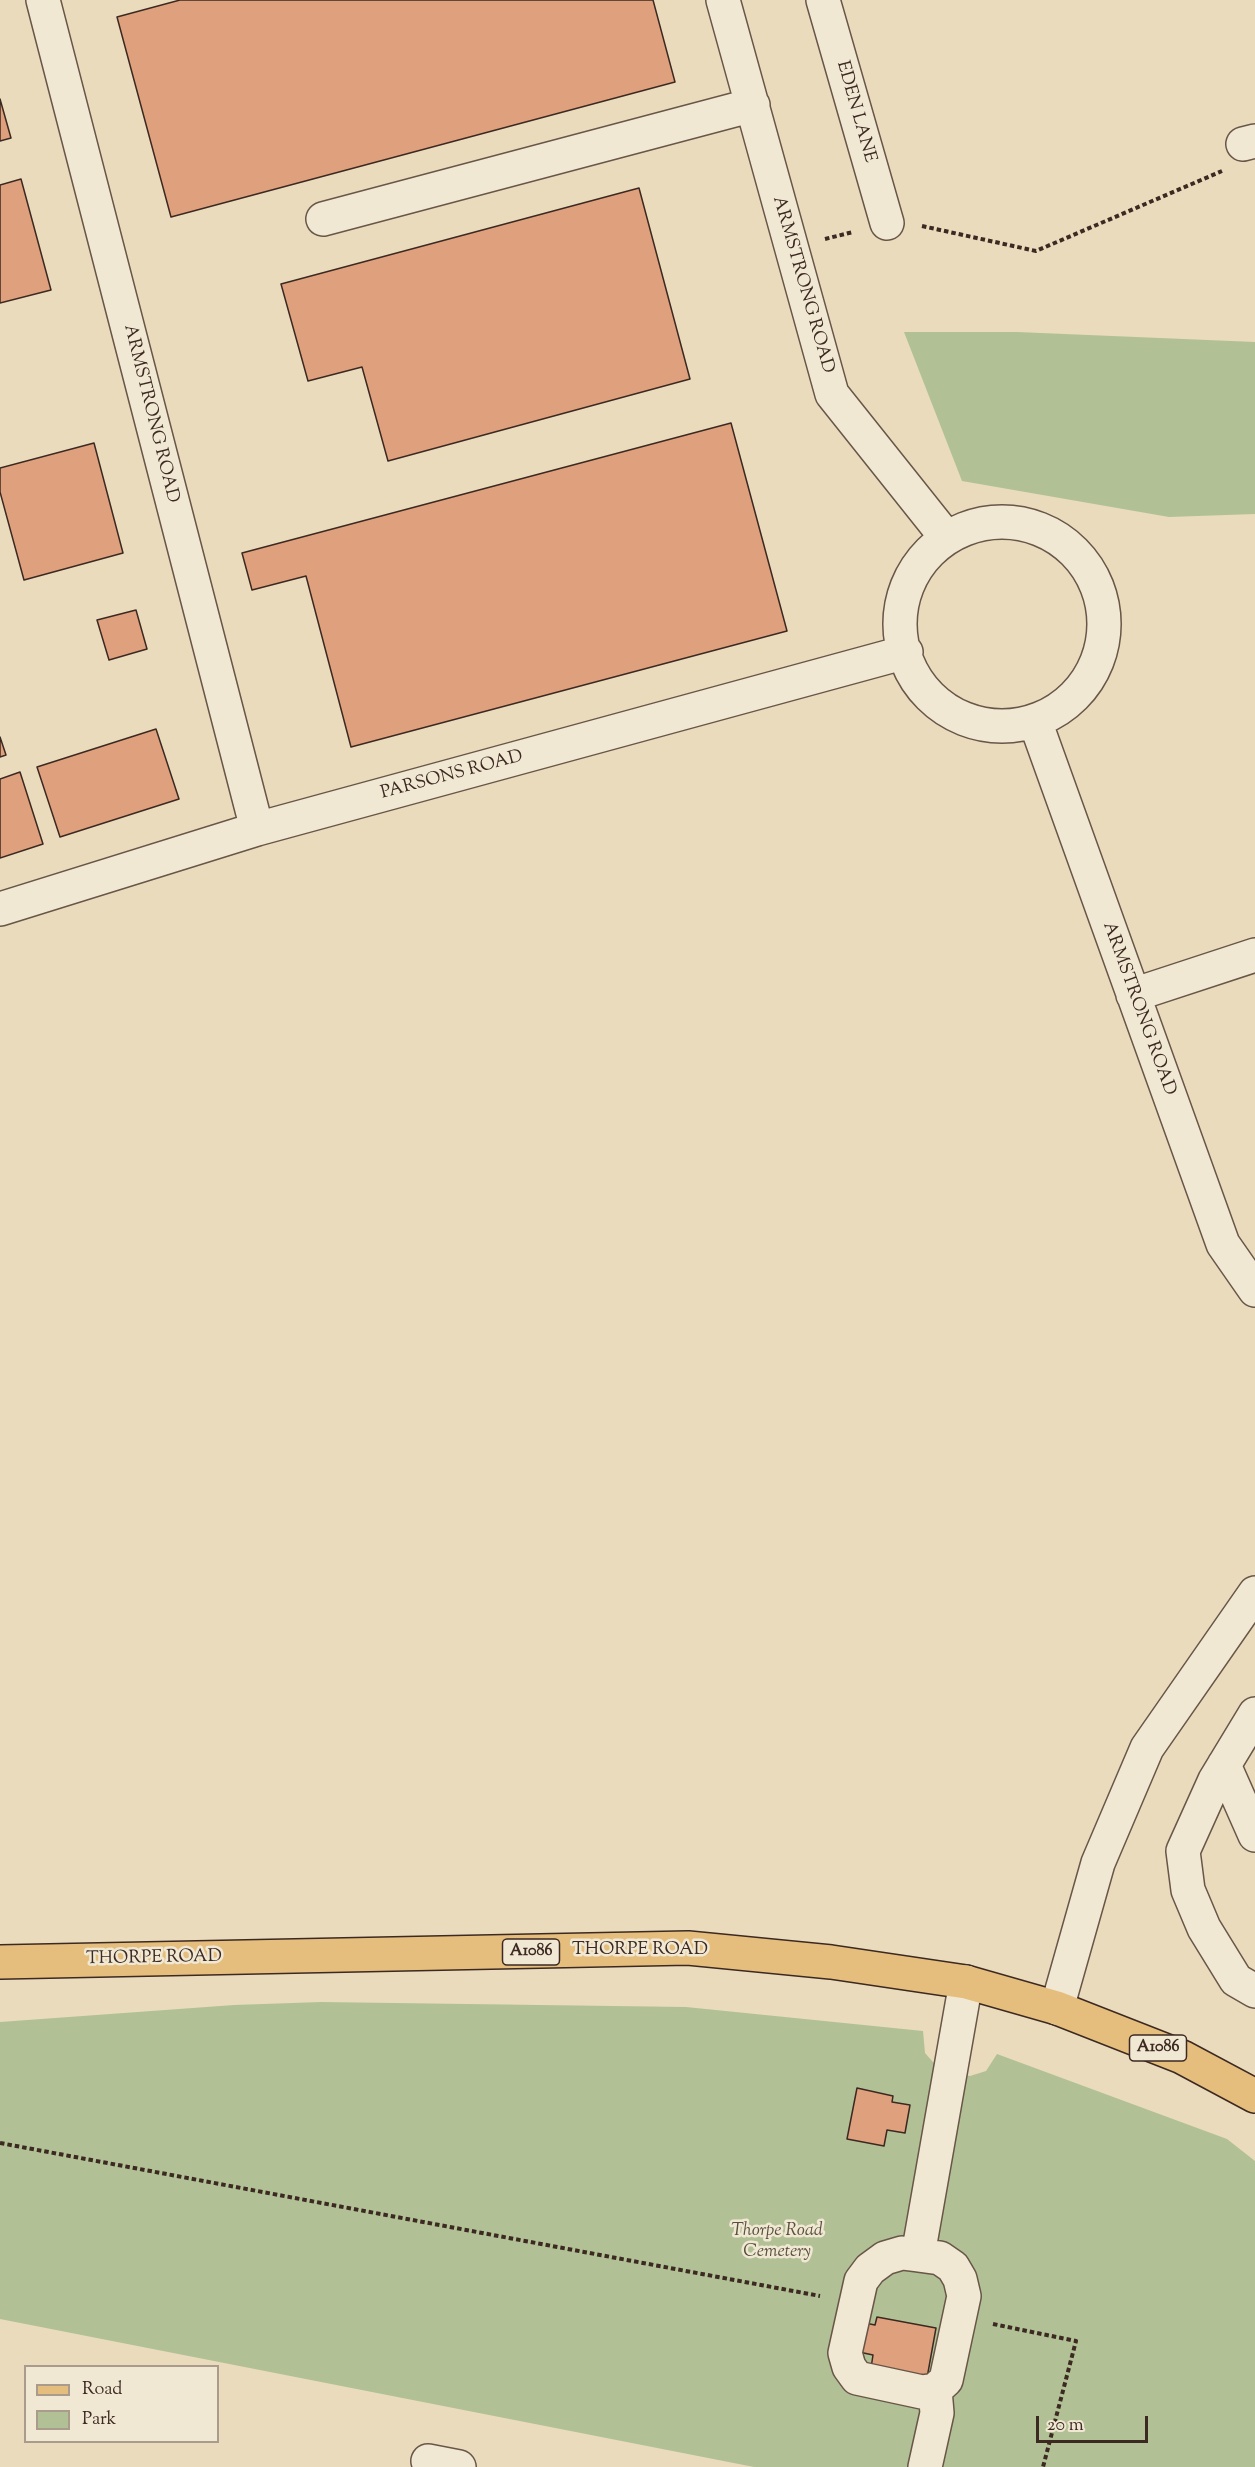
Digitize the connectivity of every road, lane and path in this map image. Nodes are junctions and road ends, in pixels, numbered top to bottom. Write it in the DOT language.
graph roads {
  1 [pos="723,0"];
  2 [pos="823,0"];
  3 [pos="51,3"];
  4 [pos="753,105"];
  5 [pos="1249,142"];
  6 [pos="323,219"];
  7 [pos="886,223"];
  8 [pos="791,248"];
  9 [pos="946,537"];
  10 [pos="906,652"];
  11 [pos="1035,721"];
  12 [pos="257,829"];
  13 [pos="0,909"];
  14 [pos="1255,955"];
  15 [pos="1133,994"];
  16 [pos="1255,1290"];
  17 [pos="1255,1593"];
  18 [pos="1255,1714"];
  19 [pos="1224,1765"];
  20 [pos="1255,1835"];
  21 [pos="0,1962"];
  22 [pos="966,1982"];
  23 [pos="1255,1991"];
  24 [pos="1058,2008"];
  25 [pos="1255,2096"];
  26 [pos="0,2143"];
  27 [pos="918,2255"];
  28 [pos="856,2303"];
  29 [pos="960,2317"];
  30 [pos="935,2390"];
  31 [pos="925,2467"];
  32 [pos="1043,2467"];
  1 -- 4 [label="street, ARMSTRONG ROAD"];
  2 -- 7 [label="street, EDEN LANE"];
  3 -- 12 [label="street, ARMSTRONG ROAD"];
  4 -- 6 [label="street"];
  4 -- 8 [label="street, ARMSTRONG ROAD"];
  5 -- 7 [label="path"];
  7 -- 8 [label="path"];
  8 -- 9 [label="street, ARMSTRONG ROAD"];
  9 -- 10 [label="street"];
  9 -- 11 [label="street"];
  10 -- 11 [label="street"];
  10 -- 12 [label="street, PARSONS ROAD"];
  11 -- 15 [label="street, ARMSTRONG ROAD"];
  12 -- 13 [label="street, PARSONS ROAD"];
  14 -- 15 [label="street"];
  15 -- 16 [label="street, ARMSTRONG ROAD"];
  17 -- 24 [label="street"];
  18 -- 19 [label="street"];
  19 -- 20 [label="street"];
  19 -- 23 [label="street"];
  21 -- 22 [label="main road, THORPE ROAD / A1086"];
  22 -- 24 [label="main road, THORPE ROAD / A1086"];
  22 -- 27 [label="street"];
  24 -- 25 [label="main road, THORPE ROAD / A1086"];
  26 -- 28 [label="path"];
  27 -- 28 [label="street"];
  27 -- 29 [label="street"];
  28 -- 30 [label="street"];
  29 -- 30 [label="street"];
  29 -- 32 [label="path"];
  30 -- 31 [label="street"];
}
